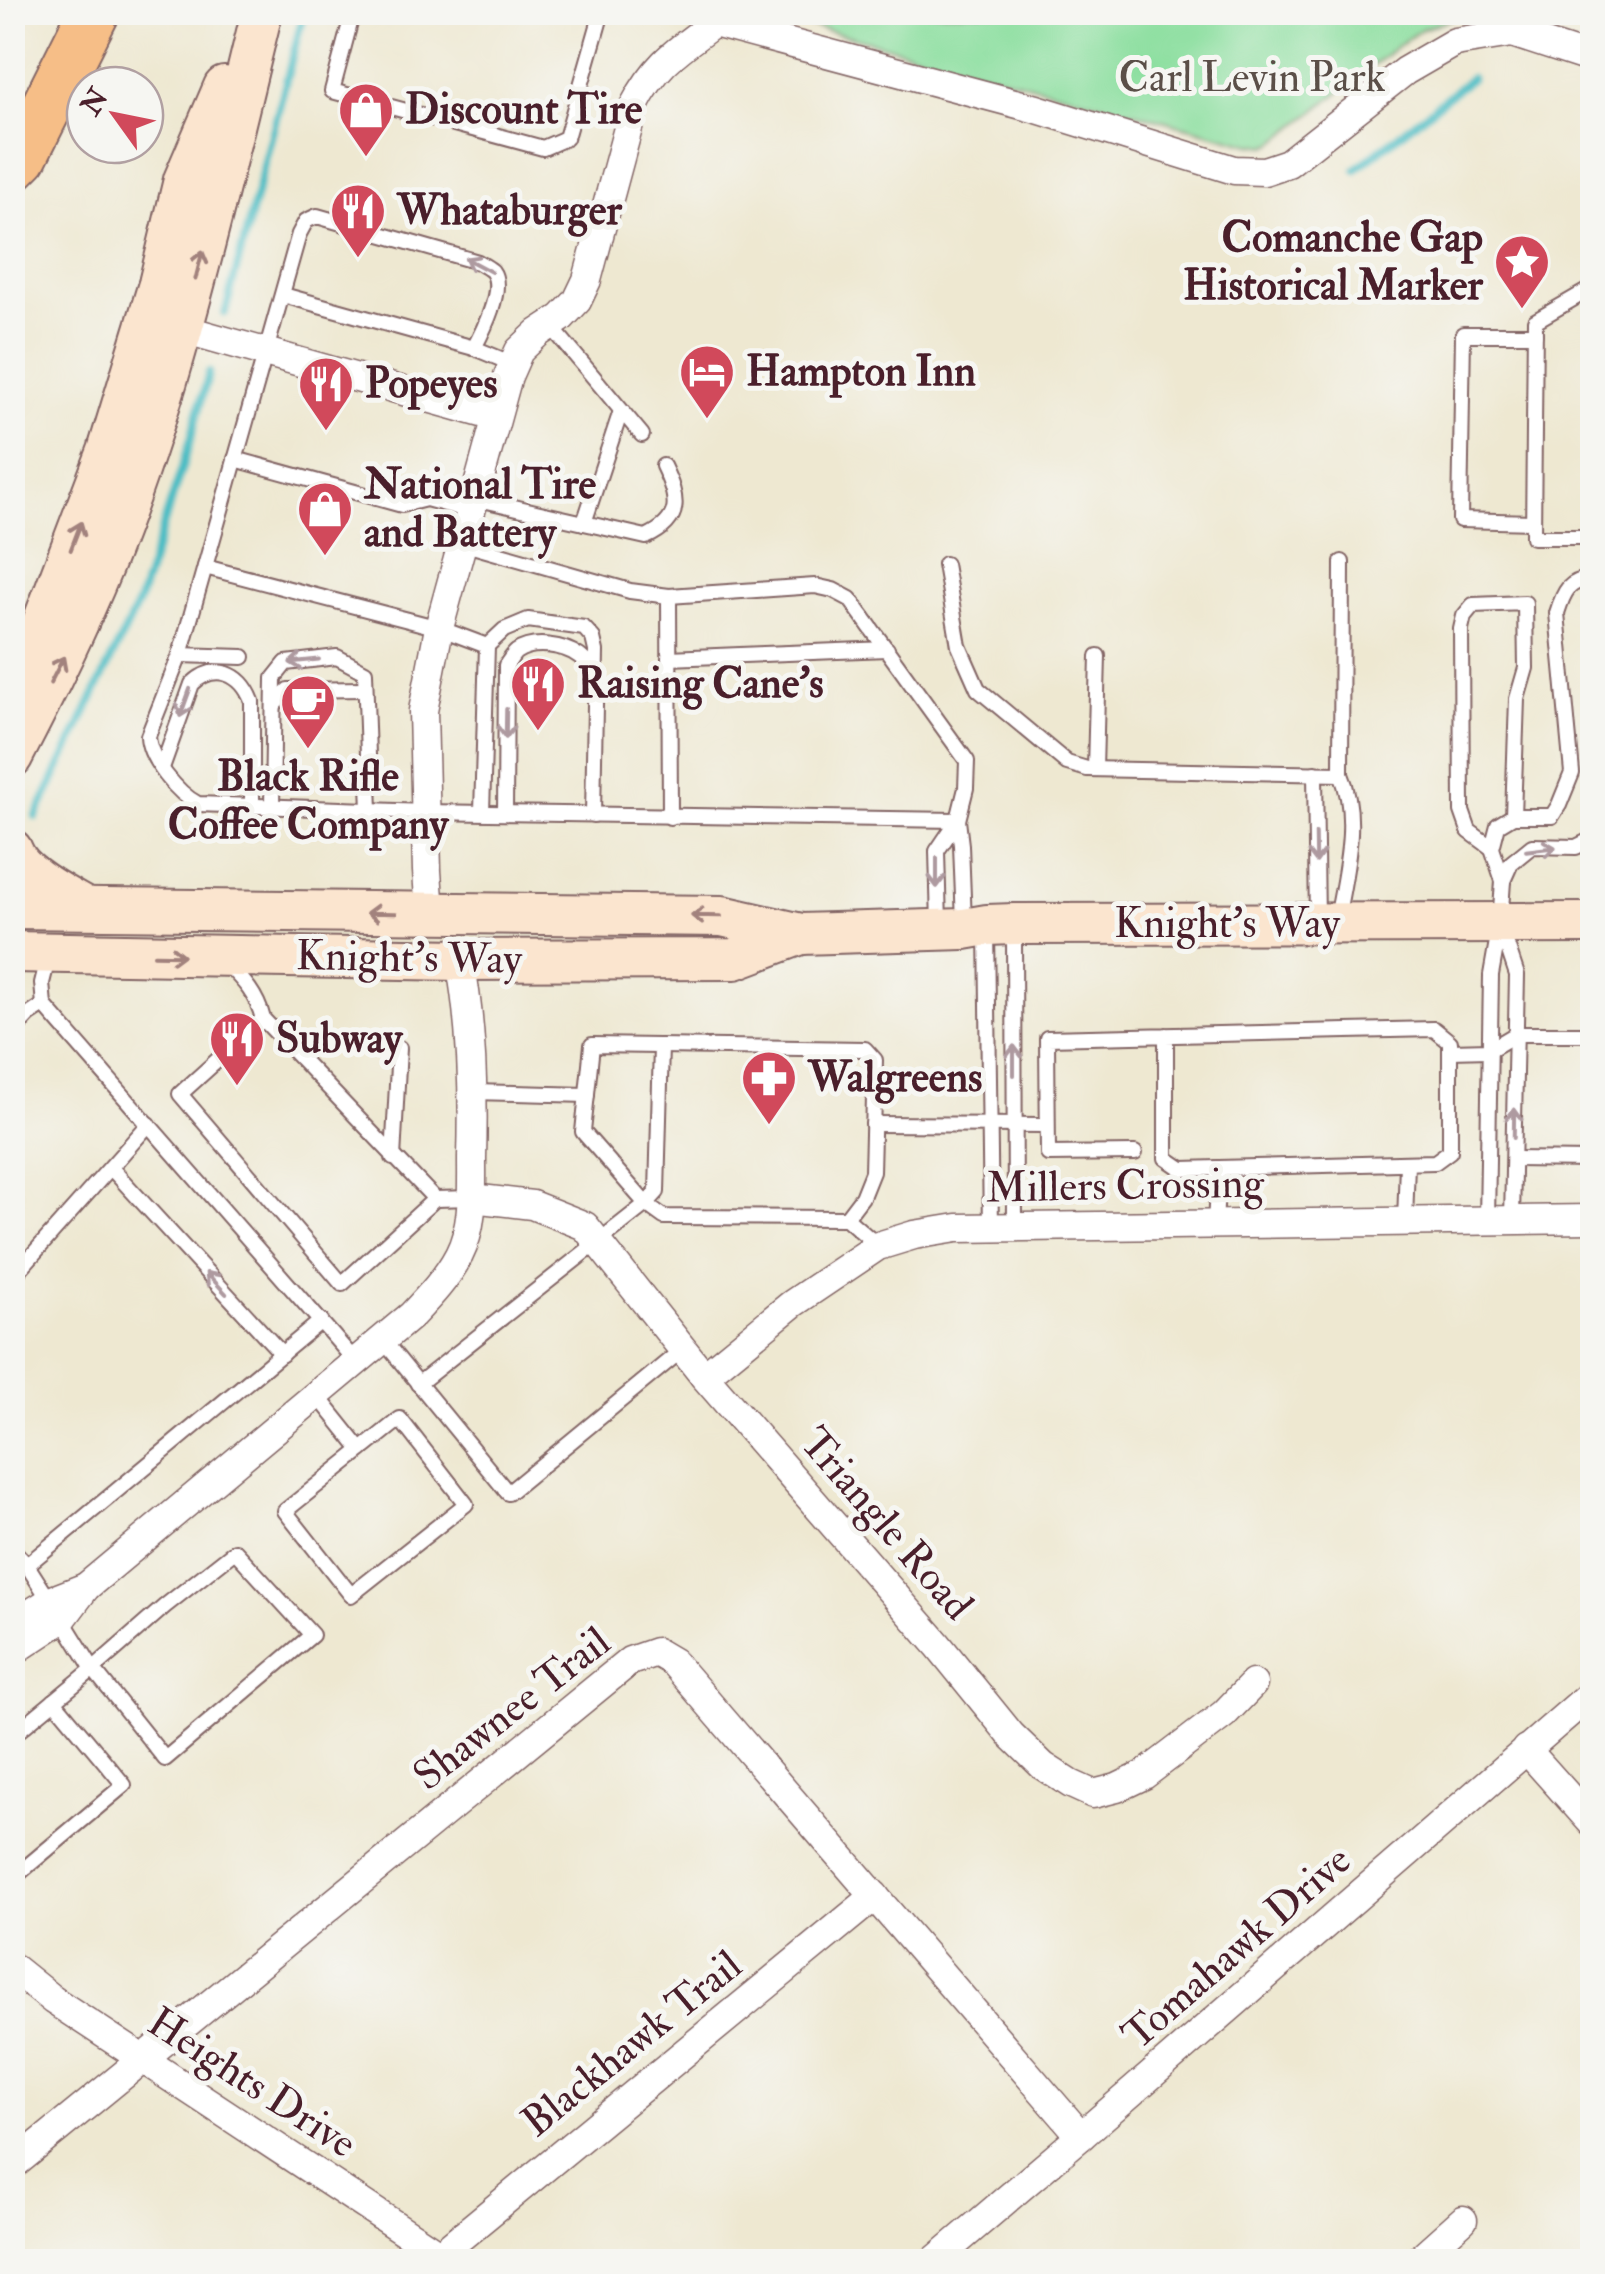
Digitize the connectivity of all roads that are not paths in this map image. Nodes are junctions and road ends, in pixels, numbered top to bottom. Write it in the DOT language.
graph roads {
  1 [pos="65,12"];
  2 [pos="94,12"];
  3 [pos="353,12"];
  4 [pos="602,12"];
  5 [pos="262,14"];
  6 [pos="709,18"];
  7 [pos="1592,59"];
  8 [pos="12,135"];
  9 [pos="12,166"];
  10 [pos="1592,288"];
  11 [pos="283,296"];
  12 [pos="550,325"];
  13 [pos="183,328"];
  14 [pos="1535,334"];
  15 [pos="474,348"];
  16 [pos="264,352"];
  17 [pos="514,364"];
  18 [pos="621,411"];
  19 [pos="496,416"];
  20 [pos="642,436"];
  21 [pos="235,459"];
  22 [pos="663,466"];
  23 [pos="473,504"];
  24 [pos="1534,522"];
  25 [pos="584,523"];
  26 [pos="1592,537"];
  27 [pos="462,543"];
  28 [pos="1342,562"];
  29 [pos="946,564"];
  30 [pos="205,568"];
  31 [pos="1592,578"];
  32 [pos="669,596"];
  33 [pos="439,628"];
  34 [pos="486,646"];
  35 [pos="887,650"];
  36 [pos="180,654"];
  37 [pos="1098,656"];
  38 [pos="243,658"];
  39 [pos="669,658"];
  40 [pos="597,674"];
  41 [pos="365,689"];
  42 [pos="12,691"];
  43 [pos="274,705"];
  44 [pos="12,757"];
  45 [pos="162,768"];
  46 [pos="1096,769"];
  47 [pos="1315,773"];
  48 [pos="1341,774"];
  49 [pos="252,806"];
  50 [pos="272,806"];
  51 [pos="370,810"];
  52 [pos="425,812"];
  53 [pos="482,812"];
  54 [pos="505,813"];
  55 [pos="593,816"];
  56 [pos="1513,816"];
  57 [pos="670,817"];
  58 [pos="958,820"];
  59 [pos="1592,840"];
  60 [pos="1492,848"];
  61 [pos="12,850"];
  62 [pos="1503,880"];
  63 [pos="12,908"];
  64 [pos="88,910"];
  65 [pos="430,913"];
  66 [pos="624,914"];
  67 [pos="1327,923"];
  68 [pos="1592,923"];
  69 [pos="1500,924"];
  70 [pos="976,927"];
  71 [pos="801,934"];
  72 [pos="26,954"];
  73 [pos="218,956"];
  74 [pos="460,960"];
  75 [pos="44,1005"];
  76 [pos="263,1020"];
  77 [pos="12,1033"];
  78 [pos="1516,1034"];
  79 [pos="1592,1034"];
  80 [pos="1166,1035"];
  81 [pos="282,1041"];
  82 [pos="662,1046"];
  83 [pos="1489,1050"];
  84 [pos="1451,1051"];
  85 [pos="474,1092"];
  86 [pos="587,1095"];
  87 [pos="148,1124"];
  88 [pos="873,1124"];
  89 [pos="989,1125"];
  90 [pos="1014,1125"];
  91 [pos="1047,1126"];
  92 [pos="1135,1154"];
  93 [pos="394,1158"];
  94 [pos="1514,1158"];
  95 [pos="1592,1160"];
  96 [pos="1407,1162"];
  97 [pos="111,1168"];
  98 [pos="1218,1168"];
  99 [pos="472,1198"];
  100 [pos="435,1199"];
  101 [pos="646,1204"];
  102 [pos="846,1218"];
  103 [pos="1592,1219"];
  104 [pos="1499,1220"];
  105 [pos="1405,1222"];
  106 [pos="1214,1224"];
  107 [pos="1003,1228"];
  108 [pos="598,1241"];
  109 [pos="878,1246"];
  110 [pos="12,1278"];
  111 [pos="321,1321"];
  112 [pos="383,1340"];
  113 [pos="683,1349"];
  114 [pos="282,1354"];
  115 [pos="356,1362"];
  116 [pos="704,1376"];
  117 [pos="418,1384"];
  118 [pos="317,1394"];
  119 [pos="360,1450"];
  120 [pos="12,1549"];
  121 [pos="27,1566"];
  122 [pos="56,1610"];
  123 [pos="12,1625"];
  124 [pos="12,1652"];
  125 [pos="92,1669"];
  126 [pos="1253,1684"];
  127 [pos="1592,1693"];
  128 [pos="54,1701"];
  129 [pos="12,1736"];
  130 [pos="1526,1750"];
  131 [pos="1592,1823"];
  132 [pos="12,1879"];
  133 [pos="875,1896"];
  134 [pos="12,1967"];
  135 [pos="143,2059"];
  136 [pos="1082,2136"];
  137 [pos="12,2166"];
  138 [pos="1464,2220"];
  139 [pos="445,2258"];
  140 [pos="933,2262"];
  141 [pos="1416,2262"];
  1 -- 8 [label="highway"];
  2 -- 9 [label="highway"];
  3 -- 4 [label="lane"];
  13 -- 5 [label="main road, one-way"];
  42 -- 5 [label="main road, one-way"];
  6 -- 7 [label="street"];
  6 -- 12 [label="street"];
  10 -- 14 [label="lane"];
  11 -- 15 [label="lane"];
  15 -- 11 [label="lane, one-way"];
  11 -- 16 [label="lane"];
  12 -- 17 [label="street"];
  12 -- 18 [label="lane"];
  13 -- 16 [label="street"];
  44 -- 13 [label="main road, one-way"];
  14 -- 24 [label="lane"];
  14 -- 24 [label="lane"];
  15 -- 17 [label="lane"];
  16 -- 19 [label="street"];
  16 -- 21 [label="lane"];
  17 -- 19 [label="street"];
  18 -- 20 [label="lane"];
  18 -- 25 [label="lane"];
  19 -- 23 [label="street"];
  21 -- 23 [label="lane"];
  21 -- 30 [label="lane"];
  22 -- 25 [label="lane"];
  23 -- 25 [label="lane"];
  23 -- 27 [label="street"];
  24 -- 26 [label="lane"];
  27 -- 32 [label="lane"];
  27 -- 33 [label="street"];
  28 -- 48 [label="lane"];
  29 -- 46 [label="lane"];
  30 -- 33 [label="lane"];
  30 -- 36 [label="lane"];
  31 -- 56 [label="lane"];
  32 -- 35 [label="lane"];
  32 -- 39 [label="lane"];
  33 -- 34 [label="lane"];
  33 -- 52 [label="street"];
  34 -- 40 [label="lane"];
  34 -- 53 [label="lane"];
  35 -- 39 [label="lane"];
  35 -- 58 [label="lane"];
  36 -- 38 [label="lane"];
  36 -- 45 [label="lane"];
  37 -- 46 [label="lane"];
  39 -- 57 [label="lane"];
  40 -- 54 [label="lane, one-way"];
  40 -- 55 [label="lane"];
  41 -- 43 [label="lane"];
  41 -- 43 [label="lane, one-way"];
  41 -- 51 [label="lane"];
  43 -- 50 [label="lane"];
  45 -- 49 [label="lane"];
  49 -- 45 [label="lane, one-way"];
  46 -- 47 [label="lane"];
  47 -- 48 [label="lane"];
  47 -- 67 [label="lane, one-way"];
  48 -- 67 [label="lane"];
  49 -- 50 [label="lane"];
  50 -- 51 [label="lane"];
  51 -- 52 [label="lane"];
  52 -- 53 [label="lane"];
  52 -- 65 [label="street"];
  53 -- 54 [label="lane"];
  54 -- 55 [label="lane"];
  55 -- 57 [label="lane"];
  56 -- 60 [label="lane"];
  56 -- 60 [label="lane"];
  57 -- 58 [label="lane"];
  58 -- 70 [label="lane"];
  58 -- 70 [label="lane, one-way"];
  62 -- 59 [label="lane, one-way"];
  60 -- 62 [label="lane"];
  61 -- 64 [label="main road"];
  62 -- 69 [label="lane"];
  63 -- 64 [label="main road, Knight's Way"];
  65 -- 64 [label="main road, Knight's Way, one-way"];
  65 -- 66 [label="main road, Knight's Way"];
  71 -- 66 [label="main road, Knight's Way, one-way"];
  66 -- 74 [label="main road"];
  67 -- 69 [label="main road, Knight's Way"];
  67 -- 70 [label="main road, Knight's Way"];
  68 -- 69 [label="main road, Knight's Way"];
  69 -- 78 [label="lane"];
  69 -- 83 [label="lane"];
  70 -- 71 [label="main road, Knight's Way"];
  70 -- 89 [label="lane"];
  90 -- 70 [label="lane, one-way"];
  71 -- 74 [label="main road, Knight's Way"];
  72 -- 73 [label="main road, Knight's Way, one-way"];
  72 -- 75 [label="lane"];
  73 -- 74 [label="main road, Knight's Way"];
  73 -- 76 [label="lane"];
  74 -- 85 [label="street"];
  75 -- 77 [label="lane"];
  75 -- 87 [label="lane"];
  76 -- 81 [label="lane"];
  76 -- 100 [label="lane"];
  78 -- 79 [label="lane"];
  78 -- 83 [label="lane"];
  94 -- 78 [label="lane, one-way"];
  80 -- 84 [label="lane"];
  80 -- 91 [label="lane"];
  80 -- 98 [label="lane"];
  81 -- 93 [label="lane"];
  81 -- 93 [label="lane"];
  82 -- 86 [label="lane"];
  82 -- 88 [label="lane"];
  82 -- 101 [label="lane"];
  83 -- 84 [label="lane"];
  83 -- 104 [label="lane"];
  84 -- 96 [label="lane"];
  85 -- 86 [label="lane"];
  85 -- 99 [label="street"];
  86 -- 101 [label="lane"];
  87 -- 97 [label="lane"];
  87 -- 111 [label="lane"];
  88 -- 89 [label="lane"];
  88 -- 102 [label="lane"];
  89 -- 90 [label="lane"];
  89 -- 107 [label="lane"];
  90 -- 91 [label="lane"];
  90 -- 107 [label="lane"];
  91 -- 92 [label="lane"];
  93 -- 100 [label="lane"];
  94 -- 95 [label="lane"];
  94 -- 104 [label="lane"];
  96 -- 98 [label="lane"];
  96 -- 105 [label="lane"];
  97 -- 110 [label="lane"];
  114 -- 97 [label="lane, one-way"];
  98 -- 106 [label="lane"];
  99 -- 100 [label="lane"];
  99 -- 108 [label="street, Triangle Road"];
  99 -- 112 [label="street"];
  101 -- 102 [label="lane"];
  101 -- 108 [label="lane"];
  102 -- 109 [label="lane"];
  103 -- 104 [label="street, Millers Crossing"];
  104 -- 105 [label="street, Millers Crossing"];
  105 -- 106 [label="street, Millers Crossing"];
  106 -- 107 [label="street, Millers Crossing"];
  107 -- 109 [label="street, Millers Crossing"];
  108 -- 113 [label="street, Triangle Road"];
  108 -- 117 [label="lane"];
  109 -- 116 [label="street, Millers Crossing"];
  111 -- 114 [label="lane"];
  111 -- 115 [label="lane"];
  112 -- 115 [label="street"];
  112 -- 117 [label="lane"];
  113 -- 116 [label="street, Triangle Road"];
  113 -- 117 [label="lane"];
  114 -- 121 [label="lane"];
  115 -- 118 [label="street"];
  116 -- 126 [label="street, Triangle Road"];
  118 -- 119 [label="lane"];
  118 -- 122 [label="street"];
  119 -- 119 [label="lane"];
  120 -- 121 [label="lane"];
  121 -- 122 [label="lane"];
  122 -- 123 [label="street"];
  122 -- 124 [label="street"];
  122 -- 125 [label="lane"];
  125 -- 125 [label="lane"];
  125 -- 128 [label="lane"];
  127 -- 130 [label="street, Tomahawk Drive"];
  128 -- 129 [label="lane"];
  128 -- 132 [label="lane"];
  130 -- 131 [label="street"];
  130 -- 136 [label="street, Tomahawk Drive"];
  133 -- 135 [label="street, Shawnee Trail"];
  133 -- 136 [label="street, Shawnee Trail"];
  133 -- 139 [label="street, Blackhawk Trail"];
  134 -- 135 [label="street, Heights Drive"];
  135 -- 137 [label="street, Shawnee Trail"];
  135 -- 139 [label="street, Heights Drive"];
  136 -- 140 [label="street, Tomahawk Drive"];
  138 -- 141 [label="street"];
}
